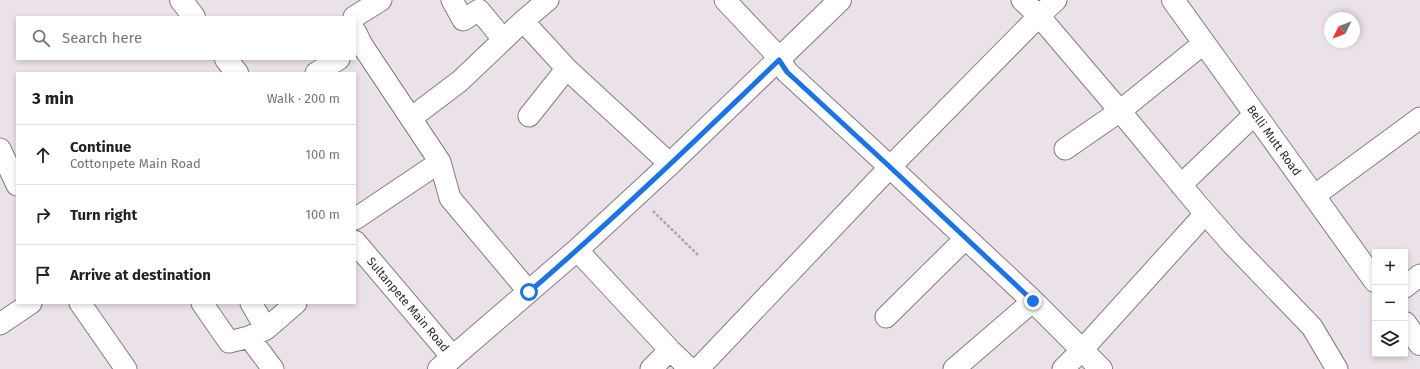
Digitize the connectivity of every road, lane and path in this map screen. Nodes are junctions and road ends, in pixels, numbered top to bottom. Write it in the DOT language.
graph roads {
  1 [pos="181,0"];
  2 [pos="381,0"];
  3 [pos="452,0"];
  4 [pos="548,0"];
  5 [pos="725,0"];
  6 [pos="840,0"];
  7 [pos="1022,0"];
  8 [pos="1056,0"];
  9 [pos="1173,0"];
  10 [pos="193,16"];
  11 [pos="356,16"];
  12 [pos="1039,16"];
  13 [pos="523,21"];
  14 [pos="503,39"];
  15 [pos="357,42"];
  16 [pos="1204,43"];
  17 [pos="227,60"];
  18 [pos="337,60"];
  19 [pos="779,60"];
  20 [pos="568,70"];
  21 [pos="236,72"];
  22 [pos="318,72"];
  23 [pos="1120,111"];
  24 [pos="1255,114"];
  25 [pos="529,116"];
  26 [pos="410,118"];
  27 [pos="1420,118"];
  28 [pos="6,148"];
  29 [pos="1065,149"];
  30 [pos="440,162"];
  31 [pos="670,164"];
  32 [pos="890,167"];
  33 [pos="10,181"];
  34 [pos="1181,186"];
  35 [pos="637,195"];
  36 [pos="1314,196"];
  37 [pos="1205,214"];
  38 [pos="356,218"];
  39 [pos="966,238"];
  40 [pos="356,247"];
  41 [pos="577,250"];
  42 [pos="698,254"];
  43 [pos="1420,275"];
  44 [pos="1372,277"];
  45 [pos="1408,285"];
  46 [pos="529,292"];
  47 [pos="1033,301"];
  48 [pos="30,304"];
  49 [pos="81,304"];
  50 [pos="203,304"];
  51 [pos="251,304"];
  52 [pos="295,304"];
  53 [pos="886,317"];
  54 [pos="0,324"];
  55 [pos="1408,327"];
  56 [pos="258,333"];
  57 [pos="1420,344"];
  58 [pos="670,350"];
  59 [pos="1082,350"];
  60 [pos="449,366"];
  61 [pos="126,369"];
  62 [pos="273,369"];
  63 [pos="651,369"];
  64 [pos="690,369"];
  65 [pos="698,369"];
  66 [pos="954,369"];
  67 [pos="1063,369"];
  68 [pos="1101,369"];
  69 [pos="1337,369"];
  1 -- 10 [label="street"];
  2 -- 11 [label="street"];
  3 -- 14 [label="street"];
  4 -- 13 [label="street"];
  5 -- 19 [label="street"];
  6 -- 19 [label="street"];
  7 -- 12 [label="street"];
  8 -- 12 [label="street"];
  9 -- 16 [label="street, Belli Mutt Road"];
  12 -- 23 [label="street"];
  12 -- 32 [label="street"];
  13 -- 14 [label="street"];
  13 -- 20 [label="street"];
  14 -- 26 [label="street"];
  15 -- 26 [label="street"];
  16 -- 23 [label="street"];
  16 -- 24 [label="street, Belli Mutt Road"];
  17 -- 21 [label="street"];
  18 -- 22 [label="street"];
  19 -- 31 [label="street"];
  19 -- 32 [label="street"];
  20 -- 25 [label="street"];
  20 -- 31 [label="street"];
  23 -- 29 [label="street"];
  23 -- 34 [label="street"];
  24 -- 34 [label="street"];
  24 -- 36 [label="street, Belli Mutt Road"];
  26 -- 30 [label="street"];
  27 -- 36 [label="street"];
  28 -- 33 [label="street"];
  30 -- 38 [label="street"];
  30 -- 46 [label="street"];
  31 -- 35 [label="street"];
  32 -- 39 [label="street"];
  32 -- 65 [label="street"];
  34 -- 37 [label="street"];
  35 -- 41 [label="street"];
  35 -- 42 [label="path"];
  36 -- 44 [label="street, Belli Mutt Road"];
  37 -- 59 [label="street"];
  37 -- 69 [label="street"];
  39 -- 47 [label="street"];
  39 -- 53 [label="street"];
  40 -- 60 [label="street, Sultanpete Main Road"];
  41 -- 46 [label="street"];
  41 -- 58 [label="street"];
  43 -- 45 [label="street"];
  46 -- 60 [label="street"];
  47 -- 59 [label="street"];
  47 -- 66 [label="street"];
  48 -- 54 [label="street"];
  49 -- 61 [label="street"];
  50 -- 56 [label="street"];
  51 -- 56 [label="street"];
  52 -- 56 [label="street"];
  55 -- 57 [label="street"];
  56 -- 62 [label="street"];
  58 -- 63 [label="street"];
  58 -- 64 [label="street"];
  59 -- 67 [label="street"];
  59 -- 68 [label="street"];
}
